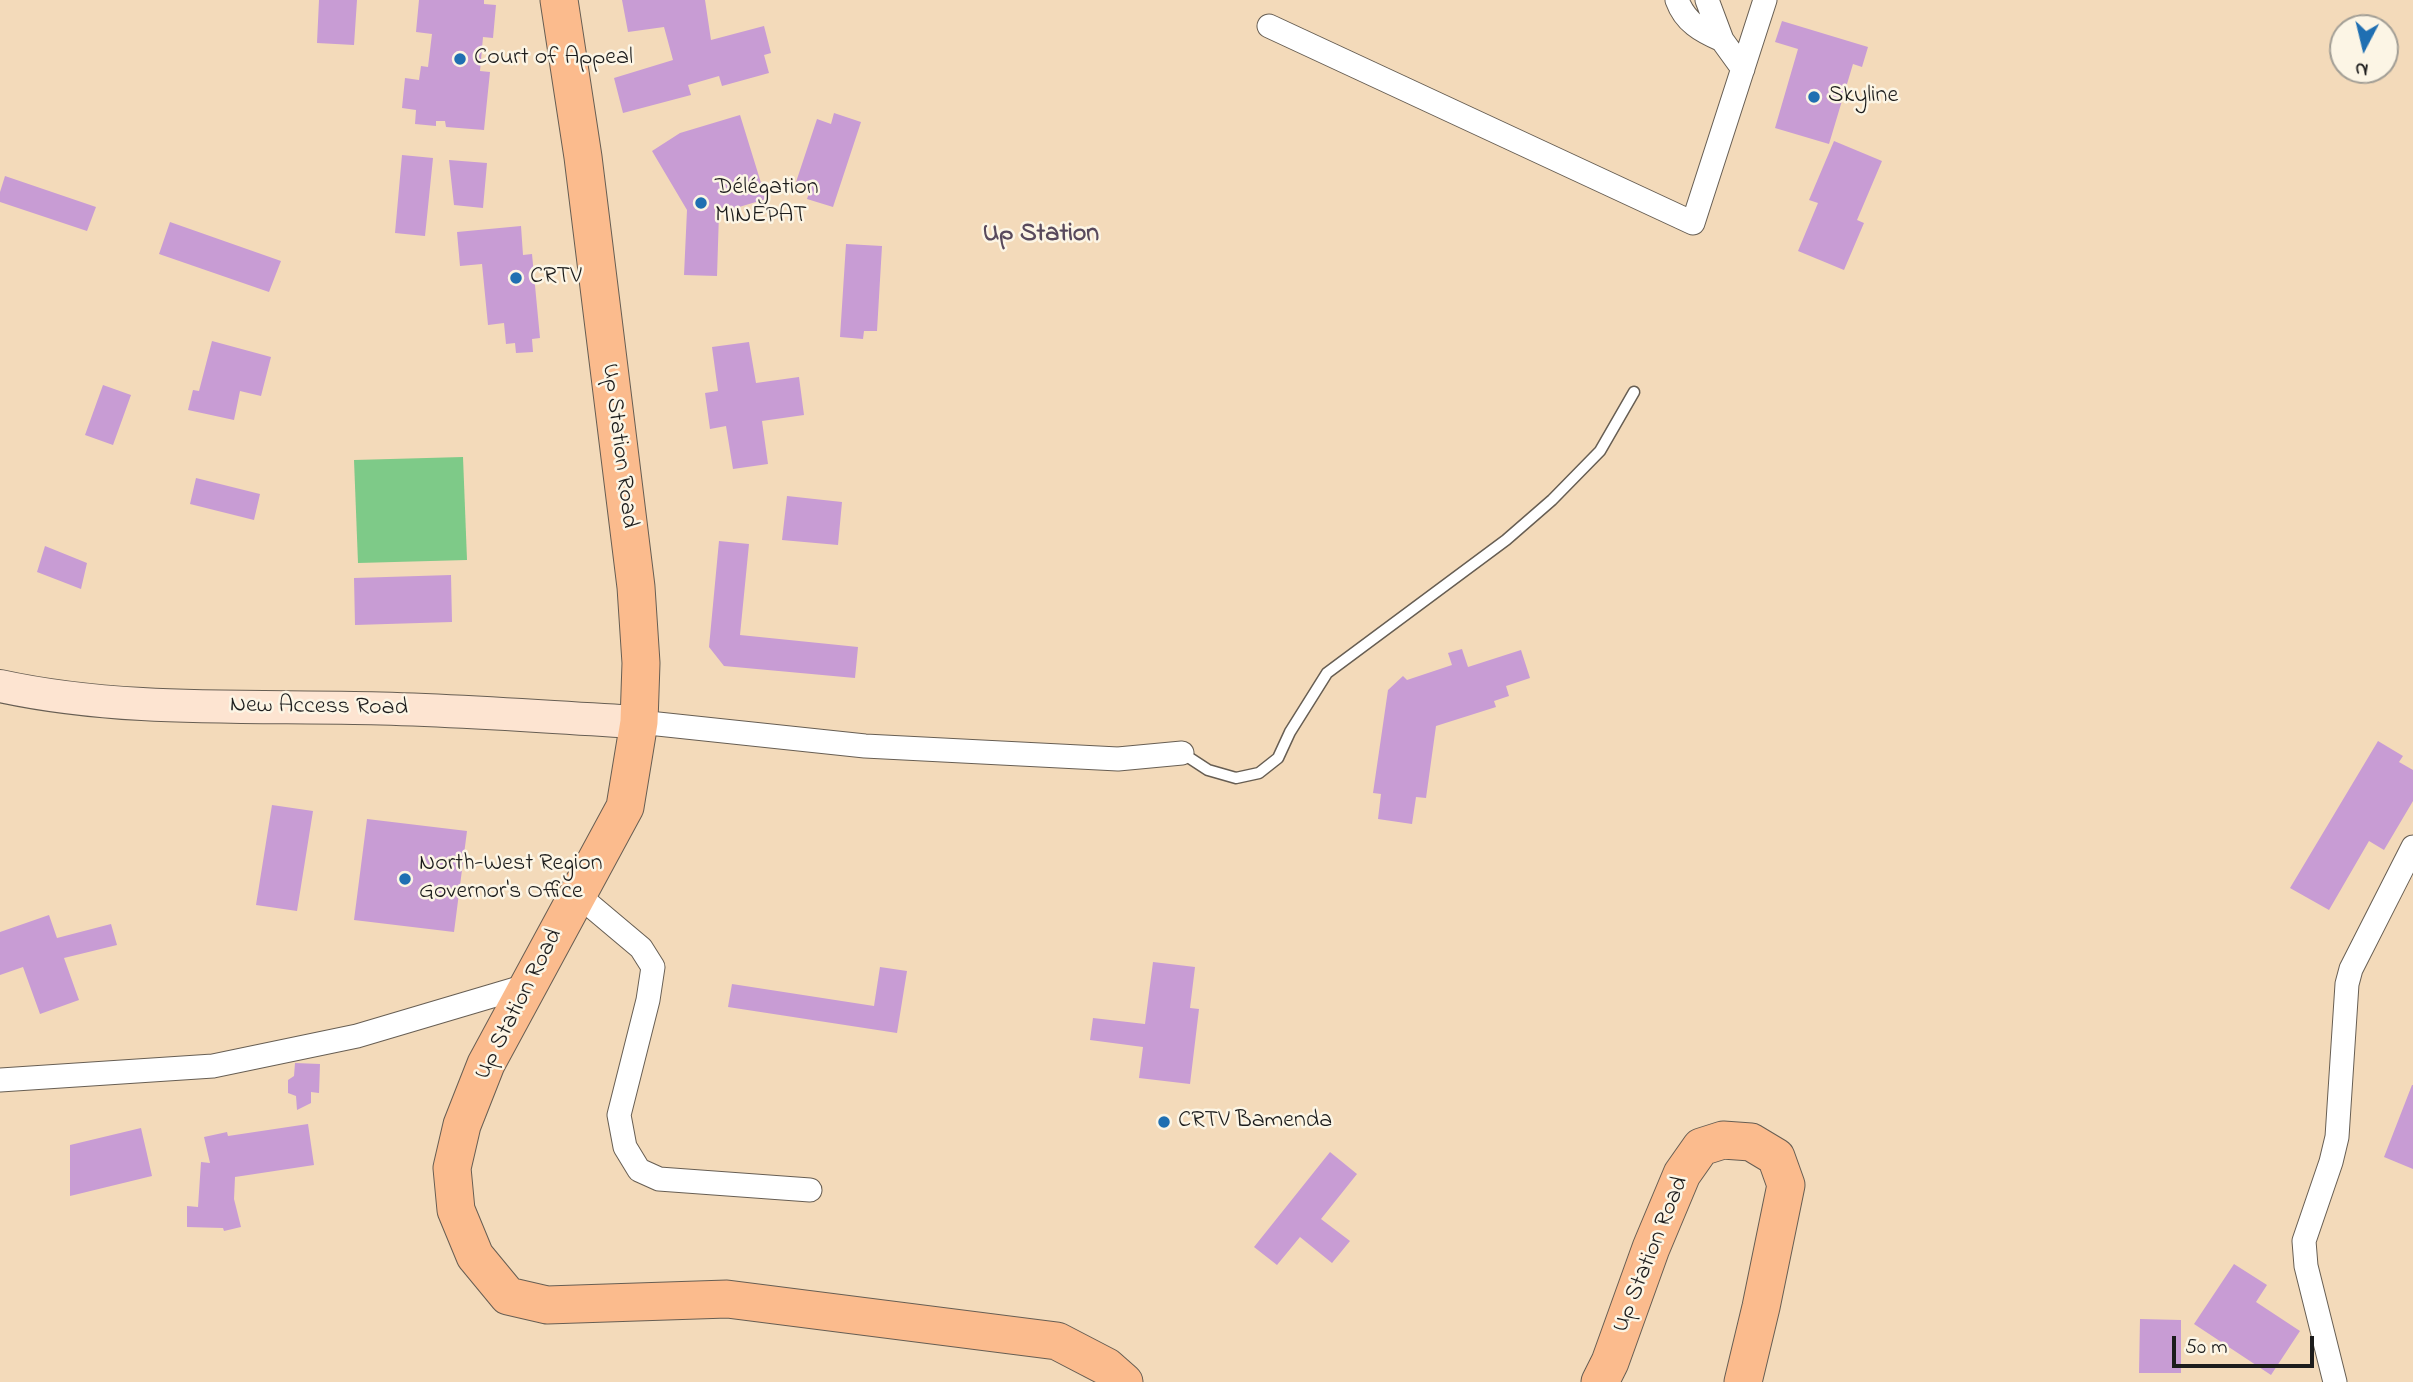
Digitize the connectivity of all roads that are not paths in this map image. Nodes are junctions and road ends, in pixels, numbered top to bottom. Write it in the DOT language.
graph roads {
  1 [pos="558,0"];
  2 [pos="1677,0"];
  3 [pos="1707,0"];
  4 [pos="1765,0"];
  5 [pos="1269,26"];
  6 [pos="1722,40"];
  7 [pos="1743,69"];
  8 [pos="1634,392"];
  9 [pos="0,686"];
  10 [pos="639,722"];
  11 [pos="1182,753"];
  12 [pos="2413,847"];
  13 [pos="578,895"];
  14 [pos="529,985"];
  15 [pos="0,1080"];
  16 [pos="810,1190"];
  17 [pos="1125,1382"];
  18 [pos="1600,1382"];
  19 [pos="1743,1382"];
  20 [pos="2335,1382"];
  1 -- 10 [label="highway, Up Station Road"];
  2 -- 6 [label="street"];
  3 -- 6 [label="street"];
  4 -- 7 [label="street"];
  5 -- 7 [label="street"];
  6 -- 7 [label="street"];
  8 -- 11 [label="lane"];
  9 -- 10 [label="main road, New Access Road"];
  10 -- 11 [label="street"];
  10 -- 13 [label="highway, Up Station Road"];
  12 -- 20 [label="street"];
  13 -- 14 [label="highway, Up Station Road"];
  13 -- 16 [label="street"];
  14 -- 15 [label="street"];
  14 -- 17 [label="highway, Up Station Road"];
  18 -- 19 [label="highway, Up Station Road"];
}
